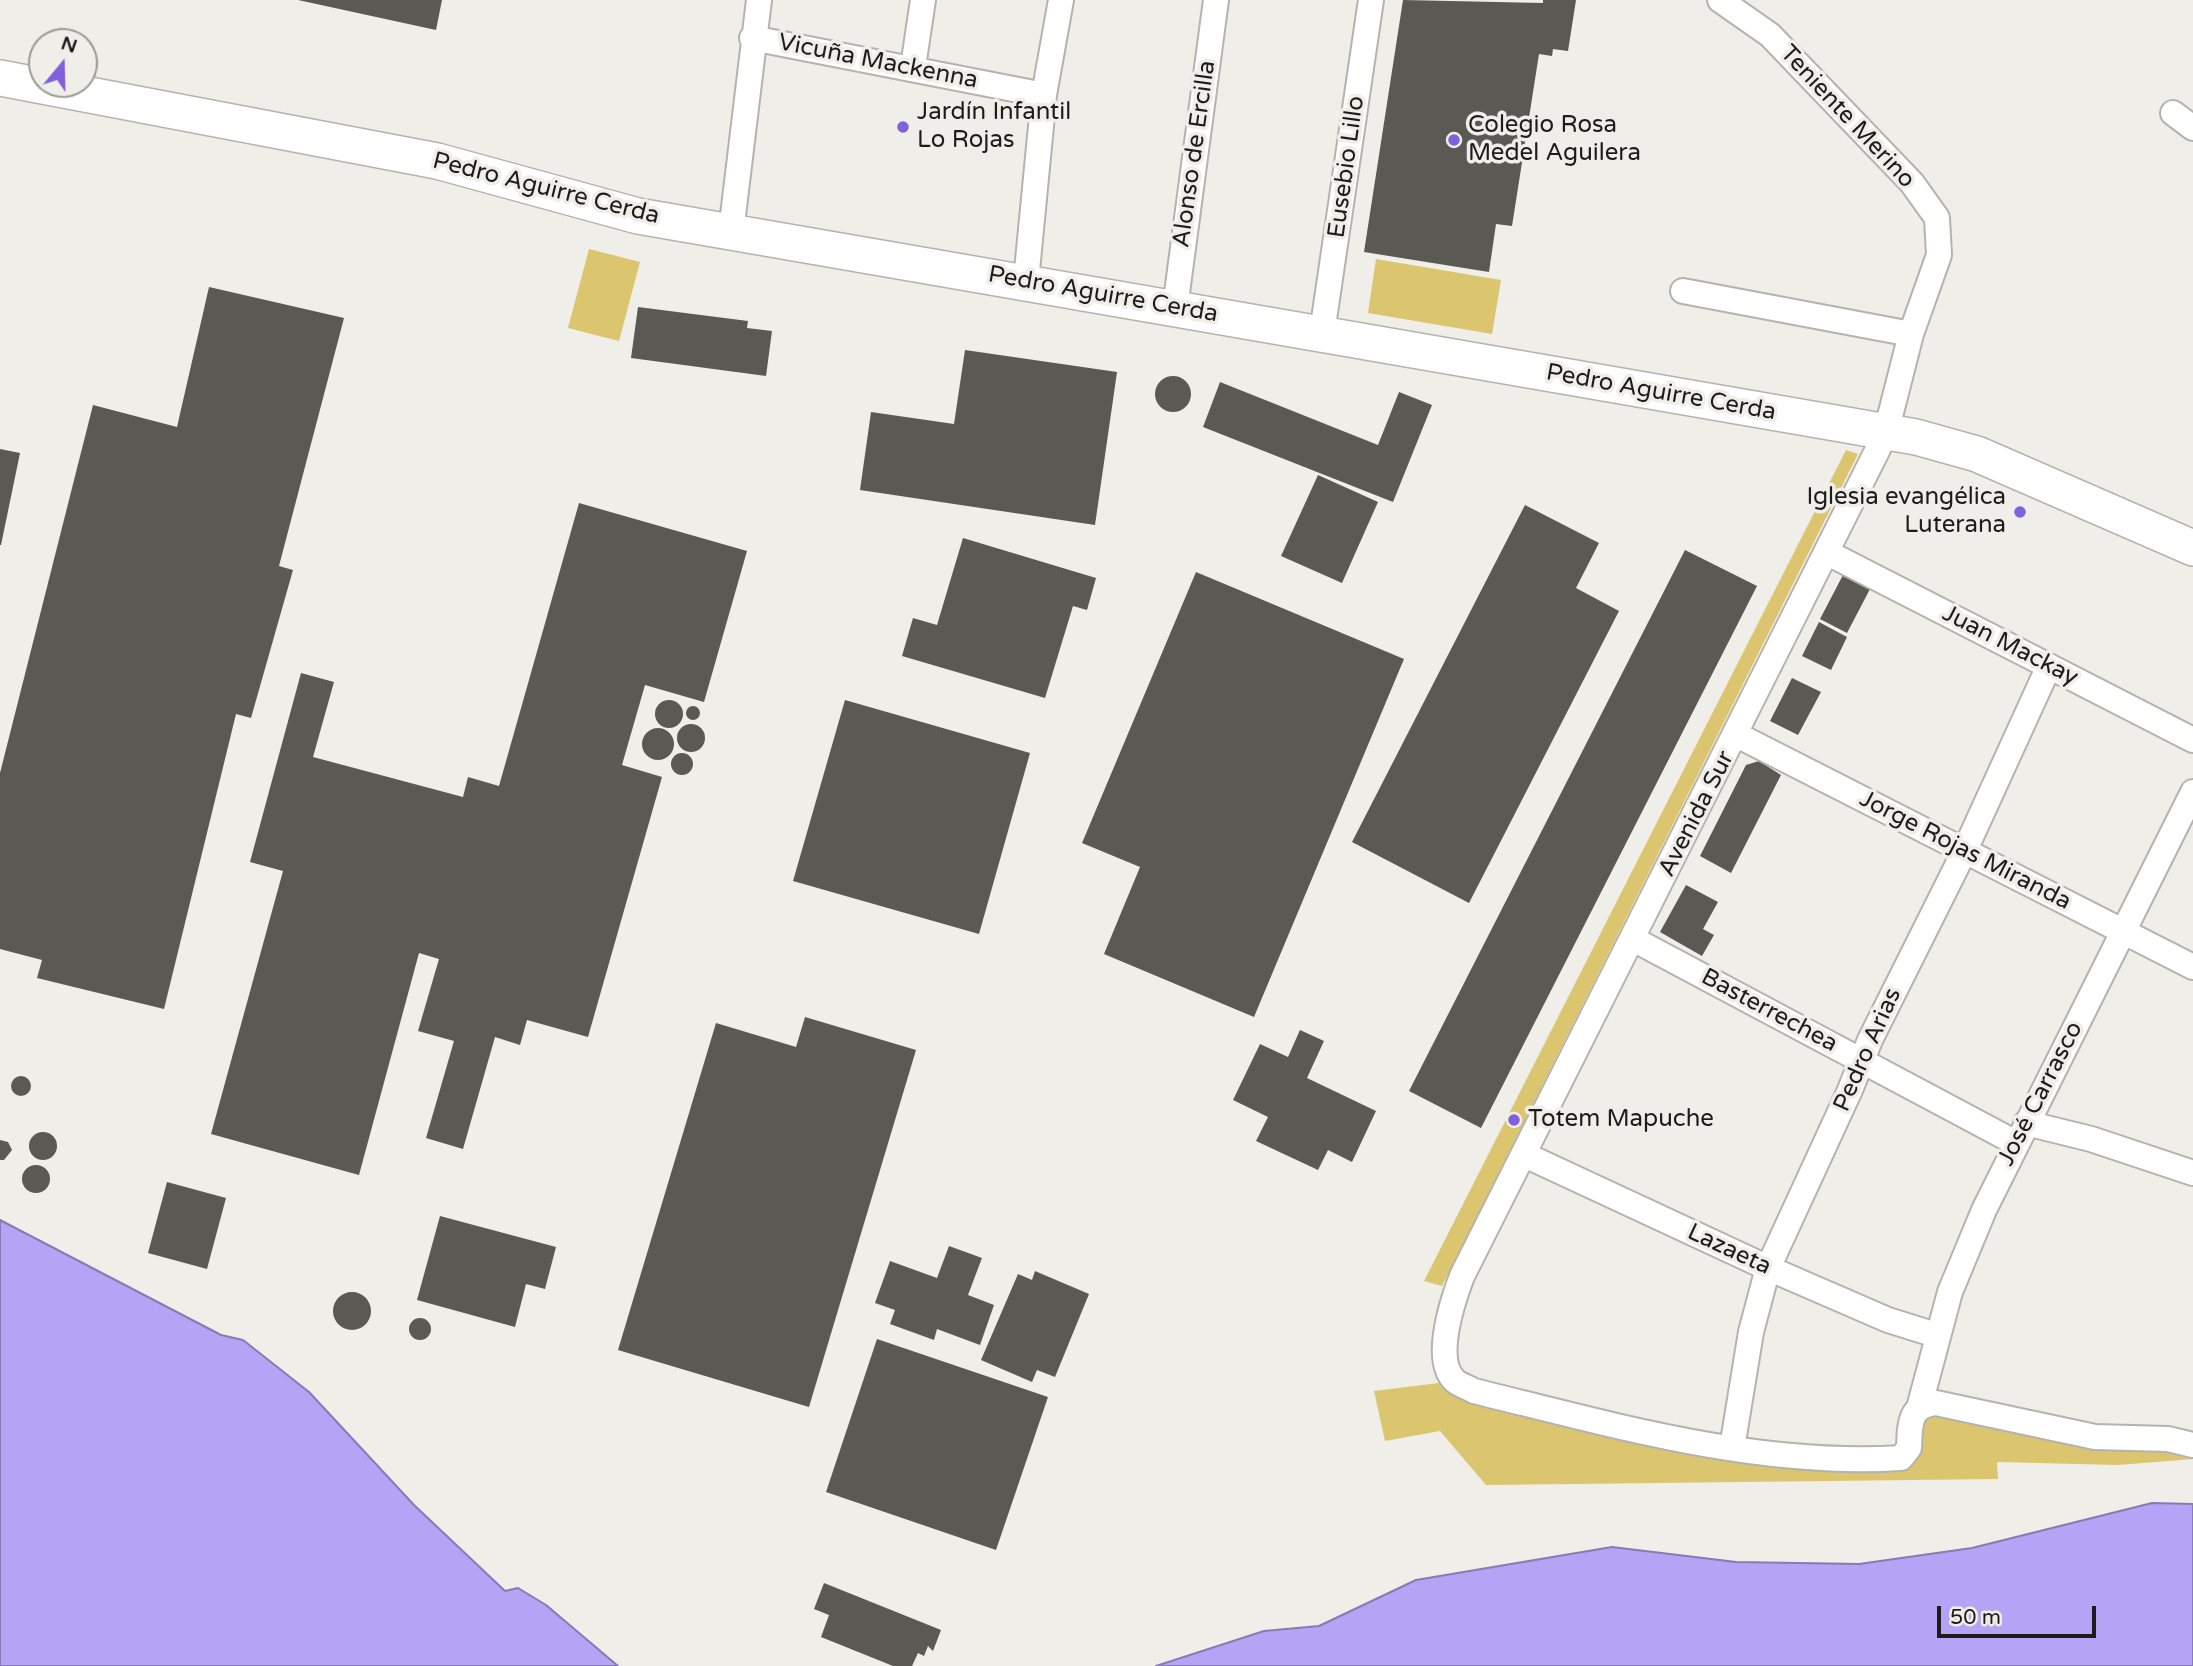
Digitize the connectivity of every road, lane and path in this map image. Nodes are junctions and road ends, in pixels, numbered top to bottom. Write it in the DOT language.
graph roads {
  1 [pos="759,0"];
  2 [pos="922,0"];
  3 [pos="1061,0"];
  4 [pos="1216,0"];
  5 [pos="1371,0"];
  6 [pos="1720,0"];
  7 [pos="752,38"];
  8 [pos="913,67"];
  9 [pos="0,78"];
  10 [pos="1044,95"];
  11 [pos="732,232"];
  12 [pos="1939,256"];
  13 [pos="1026,281"];
  14 [pos="1684,291"];
  15 [pos="1175,308"];
  16 [pos="1322,333"];
  17 [pos="1911,334"];
  18 [pos="1886,432"];
  19 [pos="2193,548"];
  20 [pos="1828,553"];
  21 [pos="2049,666"];
  22 [pos="1737,735"];
  23 [pos="2193,740"];
  24 [pos="2193,792"];
  25 [pos="1965,850"];
  26 [pos="2123,931"];
  27 [pos="1633,939"];
  28 [pos="2193,967"];
  29 [pos="1862,1060"];
  30 [pos="2021,1133"];
  31 [pos="1525,1155"];
  32 [pos="2193,1173"];
  33 [pos="1768,1268"];
  34 [pos="1937,1335"];
  35 [pos="1919,1408"];
  36 [pos="2193,1445"];
  37 [pos="1732,1448"];
  1 -- 7 [label="street"];
  2 -- 8 [label="street"];
  3 -- 10 [label="street"];
  4 -- 15 [label="street, Alonso de Ercilla"];
  5 -- 16 [label="street, Eusebio Lillo"];
  6 -- 12 [label="street, Teniente Merino"];
  7 -- 8 [label="street, Vicuña Mackenna"];
  7 -- 11 [label="street"];
  8 -- 10 [label="street, Vicuña Mackenna"];
  9 -- 11 [label="street, Pedro Aguirre Cerda"];
  10 -- 13 [label="street"];
  11 -- 13 [label="street, Pedro Aguirre Cerda"];
  12 -- 17 [label="street, Avenida Sur"];
  13 -- 15 [label="street, Pedro Aguirre Cerda"];
  14 -- 17 [label="street"];
  15 -- 16 [label="street, Pedro Aguirre Cerda"];
  16 -- 18 [label="street, Pedro Aguirre Cerda"];
  17 -- 18 [label="street, Avenida Sur"];
  18 -- 19 [label="street, Pedro Aguirre Cerda"];
  18 -- 20 [label="street, Avenida Sur"];
  20 -- 21 [label="street, Juan Mackay"];
  20 -- 22 [label="street, Avenida Sur"];
  21 -- 23 [label="street, Juan Mackay"];
  21 -- 25 [label="street, Pedro Arias"];
  22 -- 25 [label="street, Jorge Rojas Miranda"];
  22 -- 27 [label="street, Avenida Sur"];
  24 -- 26 [label="street, José Carrasco"];
  25 -- 26 [label="street, Jorge Rojas Miranda"];
  25 -- 29 [label="street, Pedro Arias"];
  26 -- 28 [label="street, Jorge Rojas Miranda"];
  26 -- 30 [label="street, José Carrasco"];
  27 -- 29 [label="street, Basterrechea"];
  27 -- 31 [label="street, Avenida Sur"];
  29 -- 30 [label="street, Basterrechea"];
  29 -- 33 [label="street, Pedro Arias"];
  30 -- 32 [label="street, Basterrechea"];
  30 -- 34 [label="street, José Carrasco"];
  31 -- 33 [label="street, Lazaeta"];
  31 -- 37 [label="street, Avenida Sur"];
  33 -- 34 [label="street, Lazaeta"];
  33 -- 37 [label="street, Pedro Arias"];
  34 -- 35 [label="street, José Carrasco"];
  35 -- 36 [label="street"];
  35 -- 37 [label="street, José Carrasco"];
}
